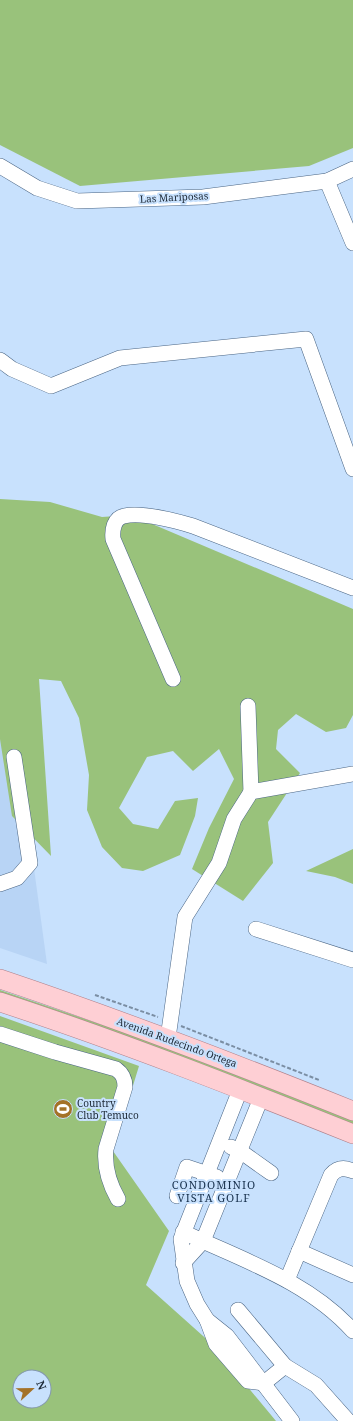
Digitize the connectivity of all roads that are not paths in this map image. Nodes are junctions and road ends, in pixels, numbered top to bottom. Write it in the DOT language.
graph roads {
  1 [pos="0,166"];
  2 [pos="353,169"];
  3 [pos="327,181"];
  4 [pos="353,243"];
  5 [pos="0,360"];
  6 [pos="353,469"];
  7 [pos="353,588"];
  8 [pos="173,679"];
  9 [pos="248,706"];
  10 [pos="14,756"];
  11 [pos="353,774"];
  12 [pos="251,792"];
  13 [pos="0,884"];
  14 [pos="256,929"];
  15 [pos="353,960"];
  16 [pos="0,979"];
  17 [pos="0,1002"];
  18 [pos="0,1034"];
  19 [pos="168,1038"];
  20 [pos="240,1090"];
  21 [pos="261,1098"];
  22 [pos="353,1111"];
  23 [pos="353,1134"];
  24 [pos="220,1142"];
  25 [pos="240,1151"];
  26 [pos="353,1171"];
  27 [pos="271,1173"];
  28 [pos="208,1174"];
  29 [pos="227,1181"];
  30 [pos="176,1196"];
  31 [pos="118,1199"];
  32 [pos="183,1232"];
  33 [pos="203,1241"];
  34 [pos="299,1251"];
  35 [pos="183,1263"];
  36 [pos="353,1275"];
  37 [pos="287,1280"];
  38 [pos="238,1310"];
  39 [pos="353,1331"];
  40 [pos="285,1366"];
  41 [pos="264,1383"];
  42 [pos="292,1421"];
  43 [pos="348,1421"];
  1 -- 3 [label="street, Las Mariposas"];
  2 -- 3 [label="street, Las Mariposas"];
  3 -- 4 [label="street"];
  5 -- 6 [label="street"];
  7 -- 8 [label="street"];
  9 -- 12 [label="street"];
  10 -- 13 [label="street"];
  11 -- 12 [label="street"];
  12 -- 19 [label="street"];
  14 -- 15 [label="street"];
  16 -- 19 [label="main road, Avenida Rudecindo Ortega"];
  17 -- 20 [label="main road"];
  18 -- 31 [label="street"];
  19 -- 22 [label="main road, Avenida Rudecindo Ortega"];
  20 -- 21 [label="main road"];
  20 -- 24 [label="street"];
  21 -- 23 [label="main road"];
  21 -- 25 [label="street"];
  24 -- 25 [label="street"];
  24 -- 28 [label="street"];
  25 -- 27 [label="street"];
  25 -- 29 [label="street"];
  26 -- 34 [label="street"];
  28 -- 29 [label="street"];
  28 -- 30 [label="street"];
  28 -- 32 [label="street"];
  29 -- 33 [label="street"];
  32 -- 33 [label="street"];
  32 -- 35 [label="street"];
  33 -- 35 [label="street"];
  33 -- 37 [label="street"];
  34 -- 36 [label="street"];
  34 -- 37 [label="street"];
  35 -- 41 [label="street"];
  37 -- 39 [label="street"];
  38 -- 40 [label="street"];
  40 -- 41 [label="street"];
  40 -- 43 [label="street"];
  41 -- 42 [label="street"];
}
